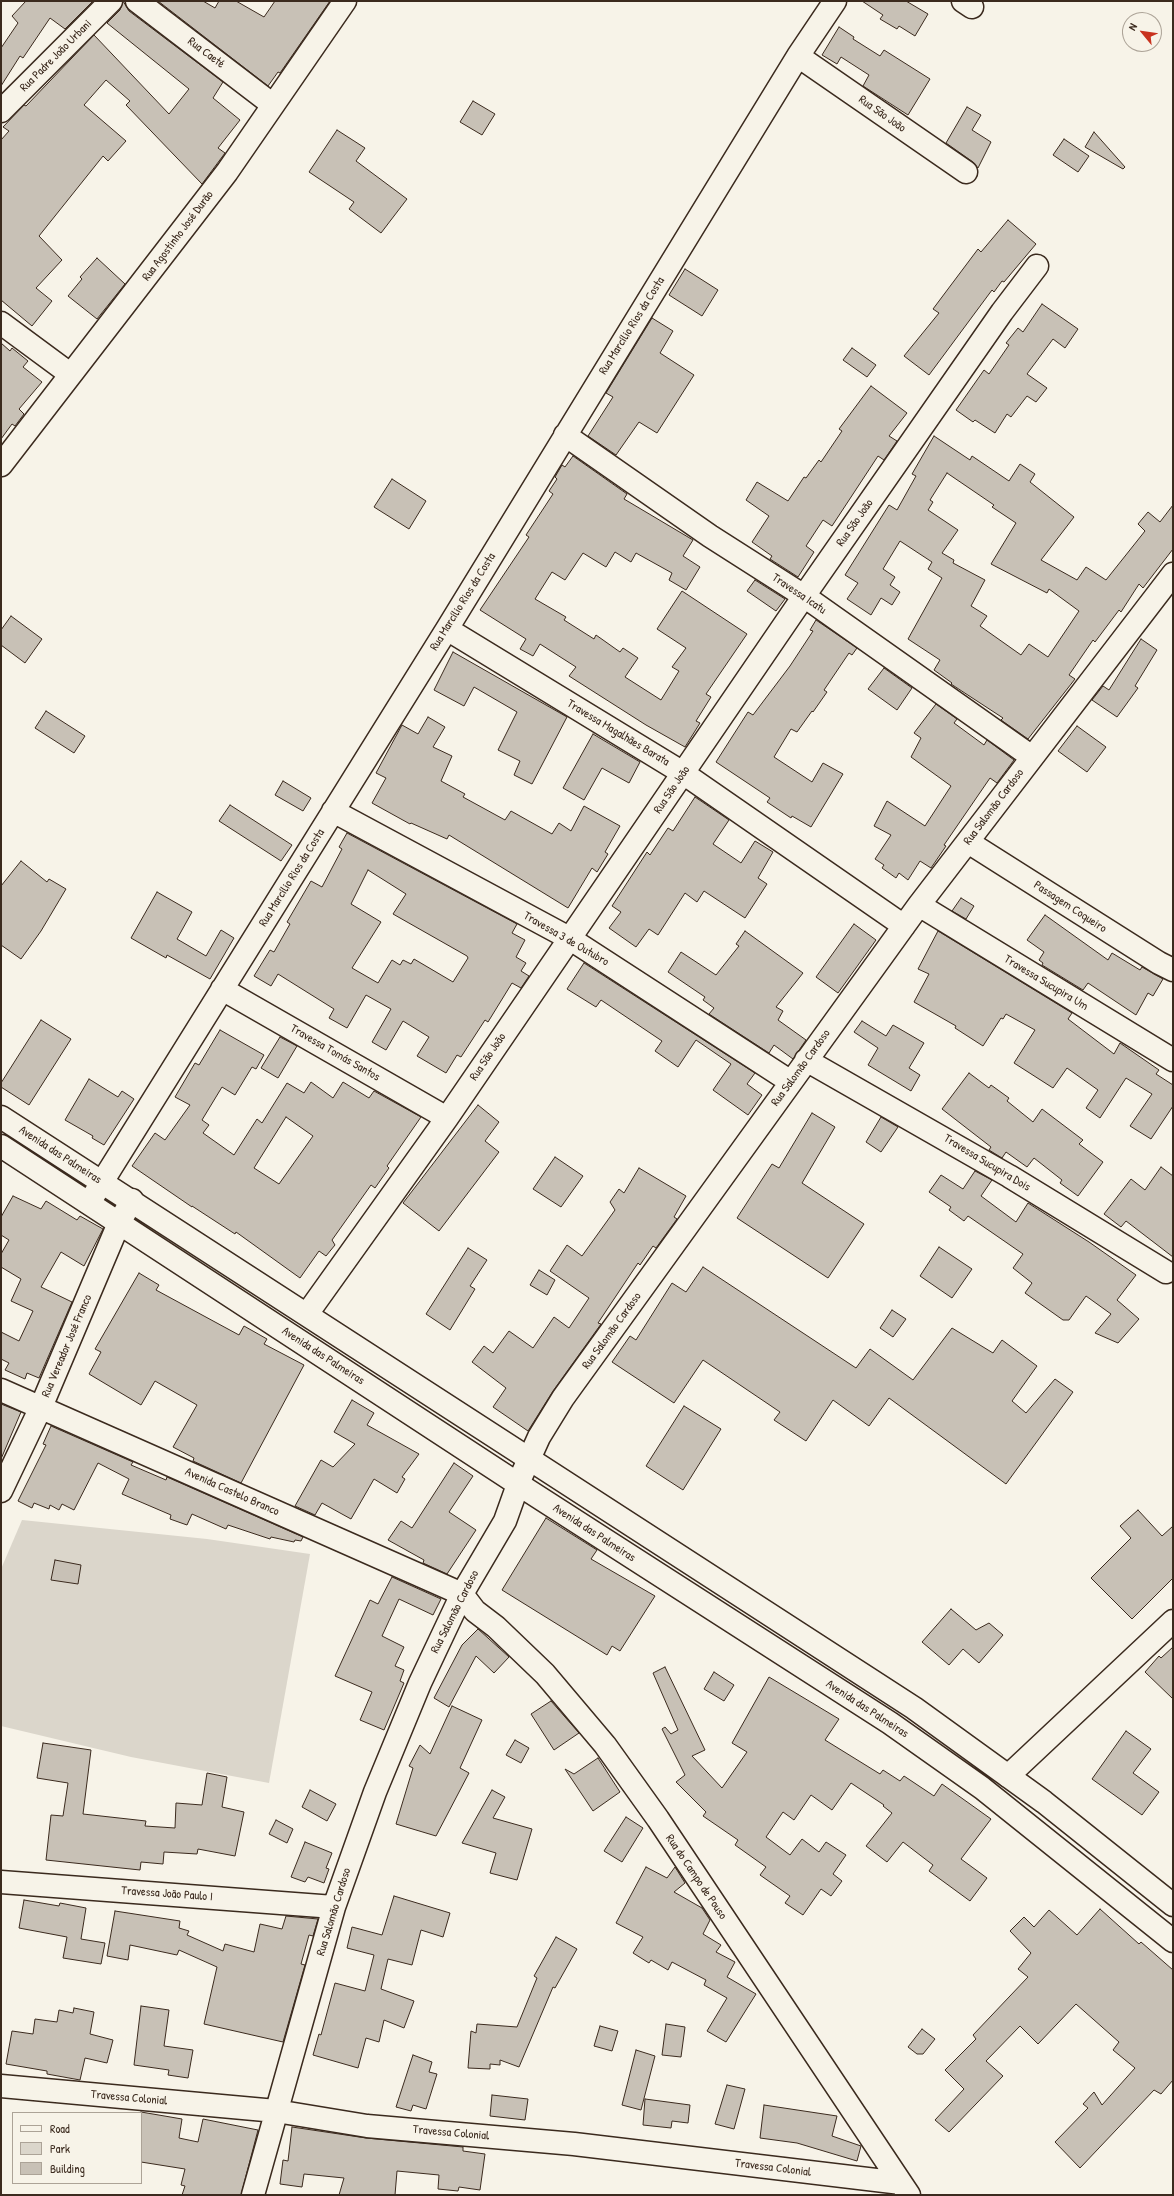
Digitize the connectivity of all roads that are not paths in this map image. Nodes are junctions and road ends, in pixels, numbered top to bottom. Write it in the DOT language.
graph roads {
  1 [pos="111,1"];
  2 [pos="137,1"];
  3 [pos="345,1"];
  4 [pos="835,1"];
  5 [pos="798,56"];
  6 [pos="273,105"];
  7 [pos="1,111"];
  8 [pos="966,172"];
  9 [pos="1037,266"];
  10 [pos="1,323"];
  11 [pos="70,374"];
  12 [pos="565,435"];
  13 [pos="1,465"];
  14 [pos="1173,574"];
  15 [pos="804,596"];
  16 [pos="447,629"];
  17 [pos="1032,756"];
  18 [pos="683,773"];
  19 [pos="333,812"];
  20 [pos="968,842"];
  21 [pos="919,905"];
  22 [pos="904,926"];
  23 [pos="569,938"];
  24 [pos="1173,970"];
  25 [pos="222,989"];
  26 [pos="806,1060"];
  27 [pos="1173,1060"];
  28 [pos="791,1082"];
  29 [pos="1,1117"];
  30 [pos="447,1118"];
  31 [pos="1,1146"];
  32 [pos="103,1183"];
  33 [pos="132,1200"];
  34 [pos="89,1203"];
  35 [pos="120,1223"];
  36 [pos="1166,1272"];
  37 [pos="307,1314"];
  38 [pos="1,1390"];
  39 [pos="42,1407"];
  40 [pos="529,1458"];
  41 [pos="518,1484"];
  42 [pos="1,1491"];
  43 [pos="462,1594"];
  44 [pos="1173,1622"];
  45 [pos="1008,1776"];
  46 [pos="1,1882"];
  47 [pos="1173,1905"];
  48 [pos="334,1906"];
  49 [pos="1173,1940"];
  50 [pos="1,2086"];
  51 [pos="276,2111"];
  52 [pos="905,2189"];
  53 [pos="253,2195"];
  1 -- 7 [label="street, Rua Padre João Urbani"];
  2 -- 6 [label="street, Rua Caeté"];
  3 -- 6 [label="street, Rua Agostinho José Durão"];
  4 -- 5 [label="street, Rua Marcílio Rios da Costa"];
  5 -- 8 [label="street, Rua São João"];
  5 -- 12 [label="street, Rua Marcílio Rios da Costa"];
  6 -- 11 [label="street, Rua Agostinho José Durão"];
  9 -- 15 [label="street, Rua São João"];
  10 -- 11 [label="street"];
  11 -- 13 [label="street, Rua Agostinho José Durão"];
  12 -- 15 [label="street, Travessa Icatu"];
  12 -- 16 [label="street, Rua Marcílio Rios da Costa"];
  14 -- 17 [label="street, Rua Salomão Cardoso"];
  15 -- 17 [label="street, Travessa Icatu"];
  15 -- 18 [label="street, Rua São João"];
  16 -- 18 [label="street, Travessa Magalhães Barata"];
  16 -- 19 [label="street, Rua Marcílio Rios da Costa"];
  17 -- 20 [label="street, Rua Salomão Cardoso"];
  18 -- 22 [label="street, Travessa Magalhães Barata"];
  18 -- 23 [label="street, Rua São João"];
  19 -- 23 [label="street, Travessa 3 de Outubro"];
  19 -- 25 [label="street, Rua Marcílio Rios da Costa"];
  20 -- 21 [label="street, Rua Salomão Cardoso"];
  20 -- 24 [label="street, Passagem Coqueiro"];
  21 -- 22 [label="street, Rua Salomão Cardoso"];
  21 -- 27 [label="street, Travessa Sucupira Um"];
  22 -- 26 [label="street, Rua Salomão Cardoso"];
  23 -- 28 [label="street, Travessa 3 de Outubro"];
  23 -- 30 [label="street, Rua São João"];
  25 -- 30 [label="street, Travessa Tomás Santos"];
  25 -- 32 [label="street, Rua Marcílio Rios da Costa"];
  26 -- 28 [label="street, Rua Salomão Cardoso"];
  26 -- 36 [label="street, Travessa Sucupira Dois"];
  28 -- 40 [label="street, Rua Salomão Cardoso"];
  29 -- 32 [label="street, Avenida das Palmeiras"];
  30 -- 37 [label="street, Rua São João"];
  31 -- 34 [label="street, Avenida das Palmeiras"];
  32 -- 33 [label="street, Avenida das Palmeiras"];
  32 -- 34 [label="street, Rua Marcílio Rios da Costa"];
  33 -- 35 [label="street, Rua Vereador José Franco"];
  33 -- 37 [label="street, Avenida das Palmeiras"];
  34 -- 35 [label="street, Avenida das Palmeiras"];
  35 -- 39 [label="street, Rua Vereador José Franco"];
  35 -- 41 [label="street, Avenida das Palmeiras"];
  37 -- 40 [label="street, Avenida das Palmeiras"];
  38 -- 39 [label="street, Avenida Castelo Branco"];
  39 -- 42 [label="street, Rua Vereador José Franco"];
  39 -- 43 [label="street, Avenida Castelo Branco"];
  40 -- 41 [label="street, Rua Salomão Cardoso"];
  40 -- 45 [label="street, Avenida das Palmeiras"];
  41 -- 43 [label="street, Rua Salomão Cardoso"];
  41 -- 49 [label="street, Avenida das Palmeiras"];
  43 -- 48 [label="street, Rua Salomão Cardoso"];
  43 -- 52 [label="street, Rua do Campo de Pouso"];
  44 -- 45 [label="street"];
  45 -- 47 [label="street, Avenida das Palmeiras"];
  46 -- 48 [label="street, Travessa João Paulo I"];
  48 -- 51 [label="street, Rua Salomão Cardoso"];
  50 -- 51 [label="street, Travessa Colonial"];
  51 -- 52 [label="street, Travessa Colonial"];
  51 -- 53 [label="street, Rua Salomão Cardoso"];
}
